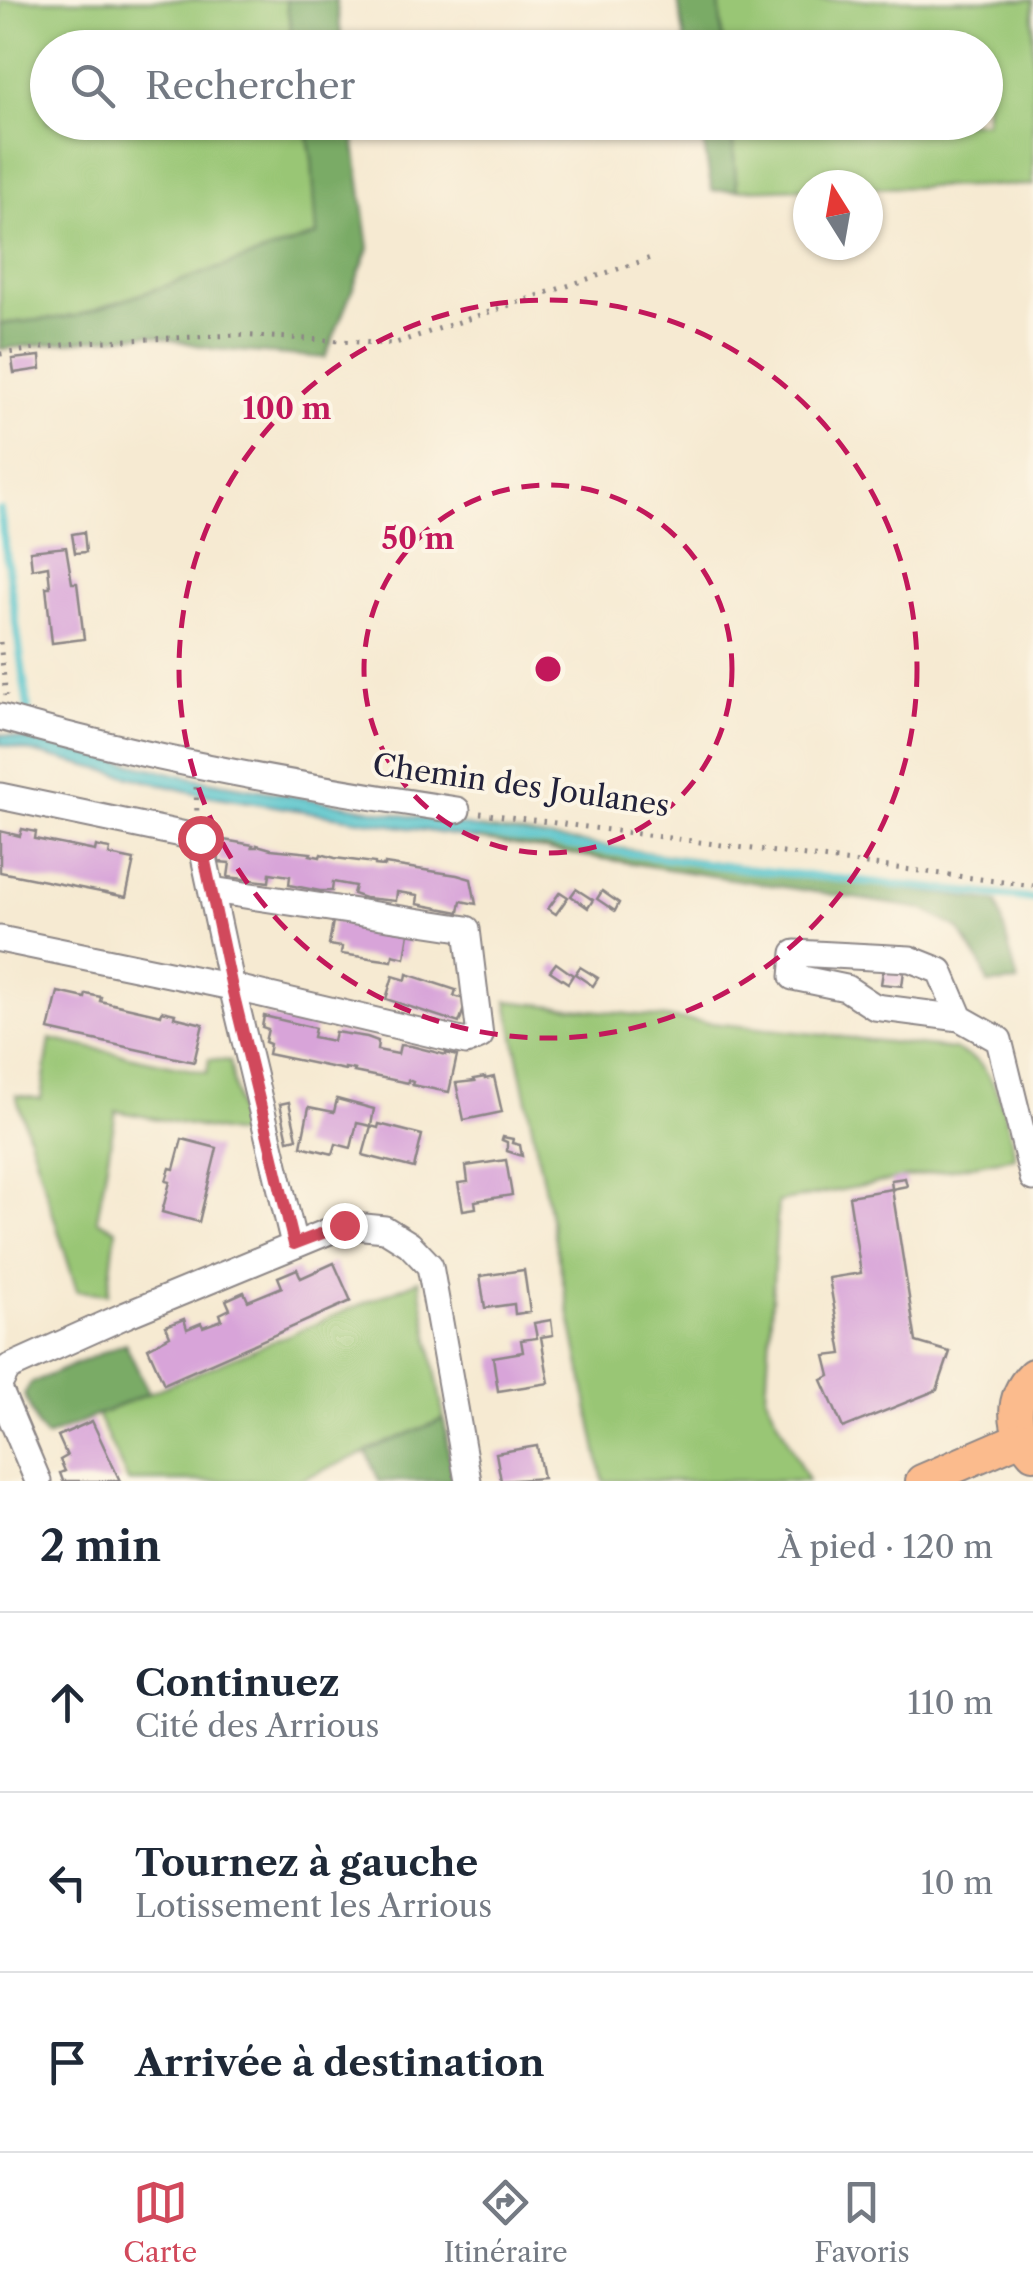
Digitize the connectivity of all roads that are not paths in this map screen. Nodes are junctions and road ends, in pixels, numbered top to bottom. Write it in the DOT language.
graph roads {
  1 [pos="2,718"];
  2 [pos="0,796"];
  3 [pos="457,810"];
  4 [pos="212,890"];
  5 [pos="0,939"];
  6 [pos="232,988"];
  7 [pos="960,1018"];
  8 [pos="1033,1178"];
  9 [pos="294,1244"];
  10 [pos="1033,1375"];
  11 [pos="0,1383"];
  12 [pos="0,1391"];
  13 [pos="1027,1446"];
  14 [pos="38,1481"];
  15 [pos="468,1481"];
  16 [pos="922,1481"];
  1 -- 3 [label="street, Chemin des Joulanes"];
  2 -- 4 [label="street"];
  4 -- 6 [label="street"];
  4 -- 6 [label="street"];
  5 -- 6 [label="street"];
  6 -- 9 [label="street"];
  7 -- 7 [label="street"];
  7 -- 8 [label="street"];
  9 -- 11 [label="street"];
  9 -- 15 [label="street"];
  10 -- 13 [label="main road"];
  12 -- 14 [label="street"];
  13 -- 16 [label="main road"];
}
